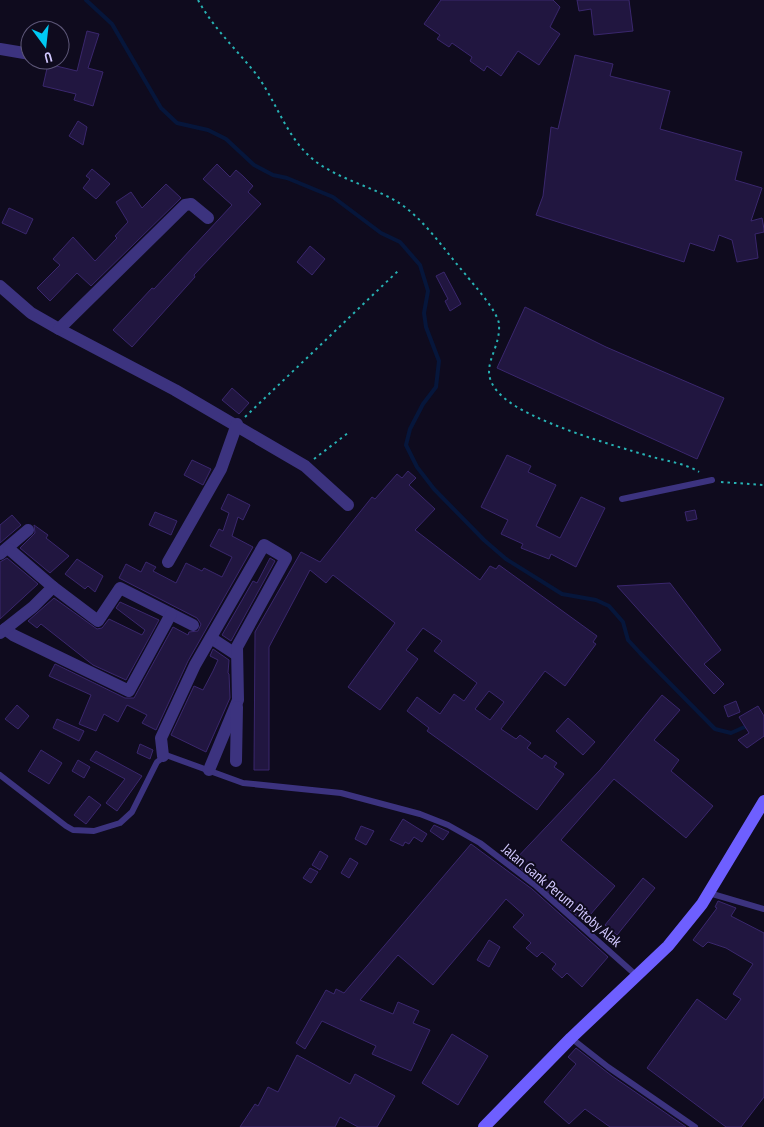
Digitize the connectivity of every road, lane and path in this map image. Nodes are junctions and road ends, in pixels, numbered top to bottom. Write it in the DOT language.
graph roads {
  1 [pos="198,0"];
  2 [pos="0,49"];
  3 [pos="20,52"];
  4 [pos="208,218"];
  5 [pos="399,270"];
  6 [pos="0,286"];
  7 [pos="58,329"];
  8 [pos="237,424"];
  9 [pos="348,433"];
  10 [pos="304,466"];
  11 [pos="712,480"];
  12 [pos="764,485"];
  13 [pos="622,499"];
  14 [pos="348,505"];
  15 [pos="28,530"];
  16 [pos="4,551"];
  17 [pos="168,562"];
  18 [pos="52,587"];
  19 [pos="171,614"];
  20 [pos="193,624"];
  21 [pos="2,631"];
  22 [pos="211,638"];
  23 [pos="237,655"];
  24 [pos="238,700"];
  25 [pos="163,756"];
  26 [pos="236,761"];
  27 [pos="208,770"];
  28 [pos="0,775"];
  29 [pos="764,801"];
  30 [pos="709,893"];
  31 [pos="764,909"];
  32 [pos="637,976"];
  33 [pos="571,1038"];
  34 [pos="484,1127"];
  35 [pos="695,1127"];
  1 -- 11 [label="path"];
  2 -- 3 [label="street"];
  4 -- 7 [label="street"];
  5 -- 8 [label="path"];
  6 -- 7 [label="street"];
  7 -- 8 [label="street"];
  8 -- 10 [label="street"];
  8 -- 17 [label="street"];
  9 -- 10 [label="path"];
  10 -- 14 [label="street"];
  11 -- 12 [label="path"];
  11 -- 13 [label="lane"];
  15 -- 16 [label="street"];
  16 -- 18 [label="street"];
  18 -- 19 [label="street"];
  18 -- 21 [label="street"];
  19 -- 20 [label="street"];
  19 -- 21 [label="street"];
  22 -- 23 [label="street"];
  22 -- 23 [label="street"];
  22 -- 25 [label="street"];
  23 -- 24 [label="street"];
  24 -- 26 [label="street"];
  24 -- 27 [label="street"];
  25 -- 27 [label="lane, Jalan Gank Perum Pitoby Alak"];
  25 -- 28 [label="lane"];
  27 -- 32 [label="lane, Jalan Gank Perum Pitoby Alak"];
  29 -- 30 [label="street"];
  30 -- 31 [label="lane"];
  30 -- 32 [label="street"];
  32 -- 33 [label="street"];
  33 -- 34 [label="street"];
  33 -- 35 [label="lane"];
}
